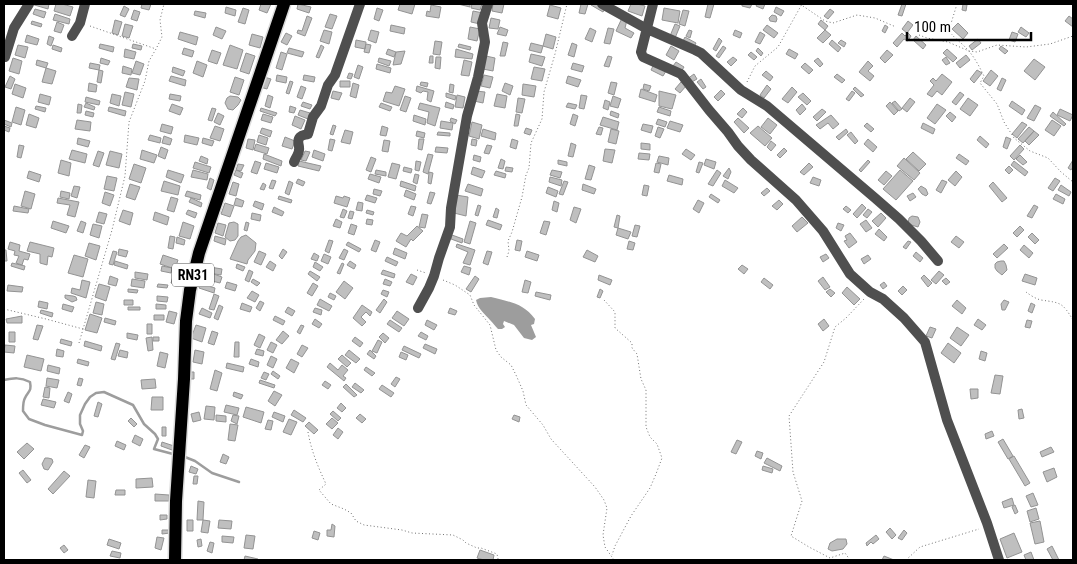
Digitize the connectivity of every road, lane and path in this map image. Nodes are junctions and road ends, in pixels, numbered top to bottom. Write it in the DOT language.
graph roads {
  1 [pos="29,4"];
  2 [pos="85,4"];
  3 [pos="164,4"];
  4 [pos="284,4"];
  5 [pos="360,4"];
  6 [pos="488,4"];
  7 [pos="567,4"];
  8 [pos="602,4"];
  9 [pos="653,4"];
  10 [pos="801,4"];
  11 [pos="957,4"];
  12 [pos="80,23"];
  13 [pos="896,27"];
  14 [pos="647,28"];
  15 [pos="920,35"];
  16 [pos="72,36"];
  17 [pos="1073,36"];
  18 [pos="156,49"];
  19 [pos="969,51"];
  20 [pos="5,57"];
  21 [pos="745,93"];
  22 [pos="294,162"];
  23 [pos="1073,182"];
  24 [pos="507,257"];
  25 [pos="938,261"];
  26 [pos="417,270"];
  27 [pos="434,276"];
  28 [pos="870,292"];
  29 [pos="1026,292"];
  30 [pos="604,300"];
  31 [pos="418,308"];
  32 [pos="4,310"];
  33 [pos="1073,320"];
  34 [pos="83,329"];
  35 [pos="79,343"];
  36 [pos="308,432"];
  37 [pos="987,523"];
  38 [pos="611,557"];
  39 [pos="175,560"];
  40 [pos="502,560"];
  41 [pos="614,560"];
  42 [pos="850,560"];
  43 [pos="906,560"];
  44 [pos="999,560"];
  1 -- 20 [label="street"];
  2 -- 12 [label="street"];
  3 -- 18 [label="path"];
  4 -- 39 [label="main road, RN31"];
  5 -- 22 [label="street"];
  6 -- 27 [label="street"];
  7 -- 24 [label="path"];
  8 -- 14 [label="street"];
  9 -- 14 [label="street"];
  10 -- 13 [label="path"];
  10 -- 21 [label="path"];
  11 -- 19 [label="path"];
  12 -- 16 [label="street"];
  12 -- 18 [label="path"];
  14 -- 21 [label="street"];
  14 -- 28 [label="street"];
  15 -- 19 [label="path"];
  17 -- 19 [label="path"];
  18 -- 34 [label="path"];
  19 -- 23 [label="path"];
  21 -- 25 [label="street"];
  26 -- 27 [label="path"];
  27 -- 31 [label="street"];
  27 -- 38 [label="path"];
  28 -- 37 [label="street"];
  28 -- 42 [label="path"];
  29 -- 33 [label="path"];
  30 -- 38 [label="path"];
  32 -- 34 [label="path"];
  34 -- 35 [label="path"];
  36 -- 40 [label="path"];
  37 -- 43 [label="path"];
  37 -- 44 [label="street"];
  38 -- 41 [label="path"];
}
